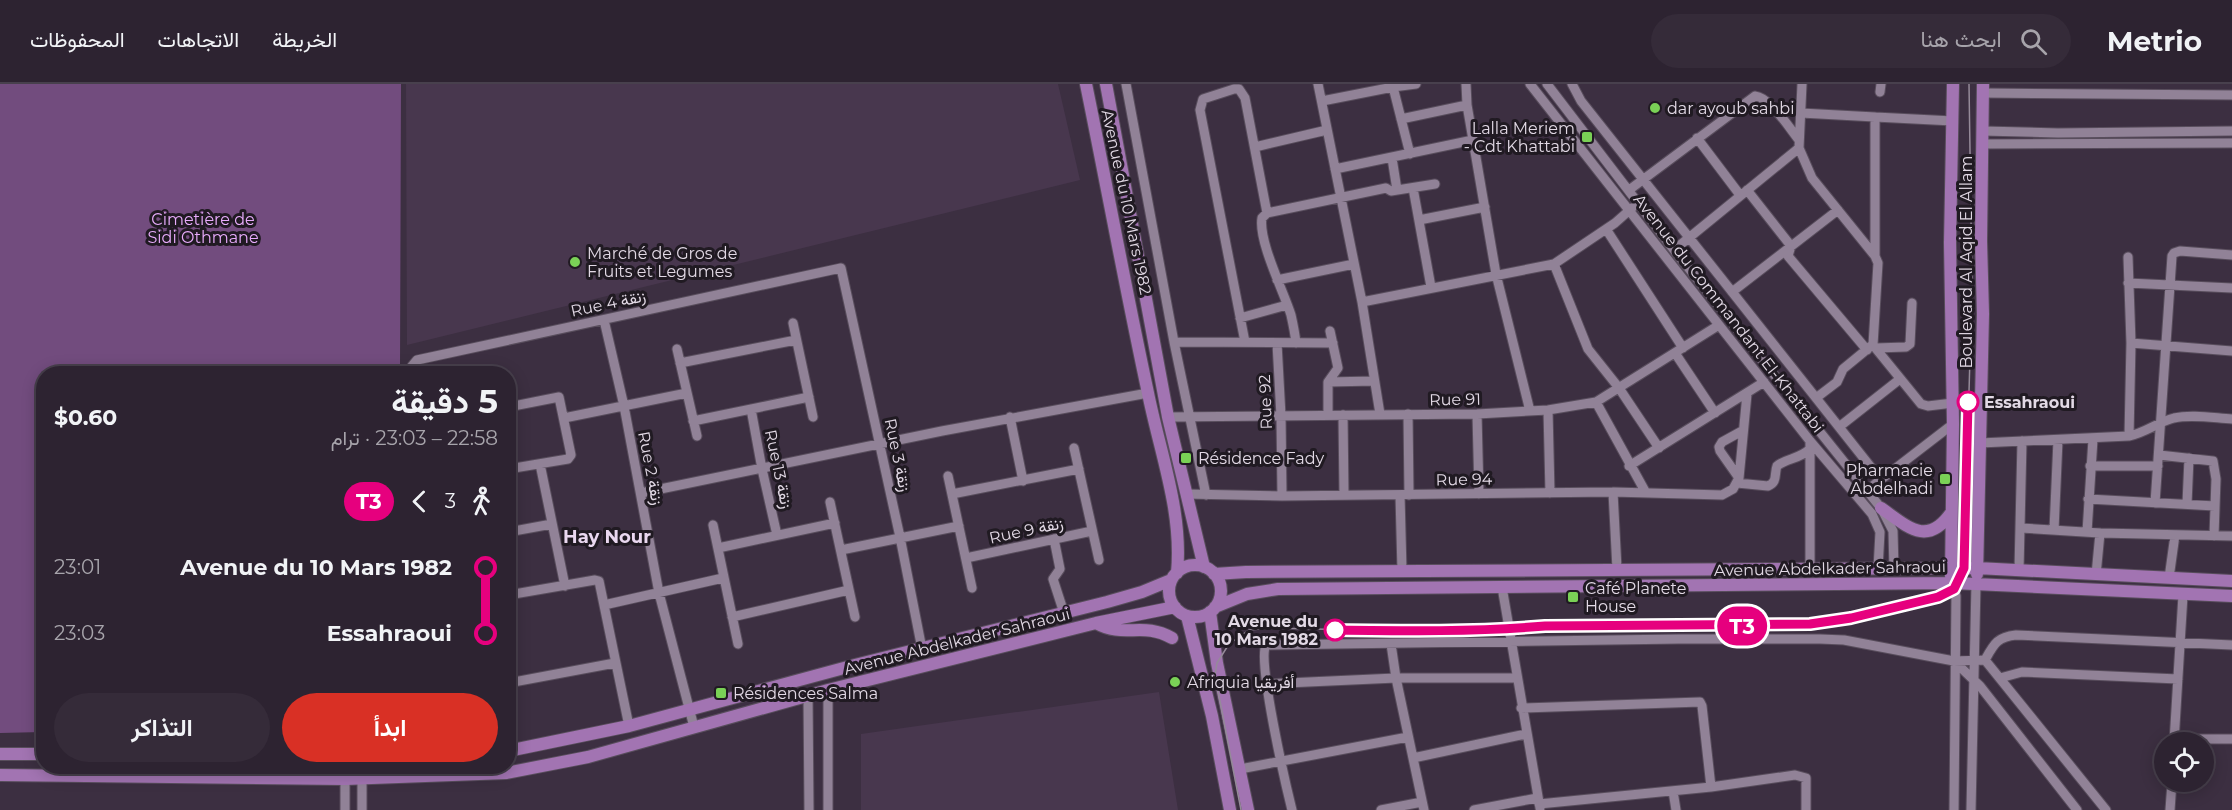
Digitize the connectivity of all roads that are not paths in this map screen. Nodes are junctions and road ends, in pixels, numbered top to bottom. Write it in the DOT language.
graph roads {
  1 [pos="1086,84"];
  2 [pos="1106,84"];
  3 [pos="1126,84"];
  4 [pos="1318,84"];
  5 [pos="1410,84"];
  6 [pos="1466,84"];
  7 [pos="1529,84"];
  8 [pos="1547,84"];
  9 [pos="1572,84"];
  10 [pos="1802,84"];
  11 [pos="1953,84"];
  12 [pos="1393,87"];
  13 [pos="1225,88"];
  14 [pos="1983,89"];
  15 [pos="2156,89"];
  16 [pos="2232,95"];
  17 [pos="1322,101"];
  18 [pos="1467,105"];
  19 [pos="1801,113"];
  20 [pos="1875,117"];
  21 [pos="1401,119"];
  22 [pos="1953,122"];
  23 [pos="1327,130"];
  24 [pos="1983,131"];
  25 [pos="2232,131"];
  26 [pos="1697,138"];
  27 [pos="1473,140"];
  28 [pos="2232,143"];
  29 [pos="1799,144"];
  30 [pos="1982,144"];
  31 [pos="1255,147"];
  32 [pos="1410,154"];
  33 [pos="1392,158"];
  34 [pos="1335,170"];
  35 [pos="1643,179"];
  36 [pos="1435,184"];
  37 [pos="1413,188"];
  38 [pos="1397,190"];
  39 [pos="1629,190"];
  40 [pos="1744,193"];
  41 [pos="1342,196"];
  42 [pos="1638,202"];
  43 [pos="1485,207"];
  44 [pos="1838,210"];
  45 [pos="1629,212"];
  46 [pos="1267,213"];
  47 [pos="1419,220"];
  48 [pos="1606,229"];
  49 [pos="1688,238"];
  50 [pos="1791,246"];
  51 [pos="1674,250"];
  52 [pos="1875,255"];
  53 [pos="2232,255"];
  54 [pos="2128,257"];
  55 [pos="1354,264"];
  56 [pos="1554,264"];
  57 [pos="841,268"];
  58 [pos="1496,274"];
  59 [pos="1277,280"];
  60 [pos="2128,283"];
  61 [pos="2169,286"];
  62 [pos="1431,287"];
  63 [pos="2232,288"];
  64 [pos="1732,292"];
  65 [pos="1362,302"];
  66 [pos="1912,303"];
  67 [pos="1287,305"];
  68 [pos="1240,318"];
  69 [pos="604,320"];
  70 [pos="793,323"];
  71 [pos="1719,324"];
  72 [pos="1330,331"];
  73 [pos="796,340"];
  74 [pos="1174,342"];
  75 [pos="1245,342"];
  76 [pos="1277,343"];
  77 [pos="1296,343"];
  78 [pos="2131,343"];
  79 [pos="1334,344"];
  80 [pos="2166,346"];
  81 [pos="1872,348"];
  82 [pos="677,349"];
  83 [pos="1679,350"];
  84 [pos="2232,351"];
  85 [pos="680,363"];
  86 [pos="412,366"];
  87 [pos="1900,379"];
  88 [pos="1374,381"];
  89 [pos="1328,382"];
  90 [pos="1764,382"];
  91 [pos="1619,388"];
  92 [pos="687,393"];
  93 [pos="1148,393"];
  94 [pos="1747,394"];
  95 [pos="809,397"];
  96 [pos="1816,398"];
  97 [pos="1596,402"];
  98 [pos="1953,403"];
  99 [pos="516,405"];
  100 [pos="624,406"];
  101 [pos="751,409"];
  102 [pos="1548,410"];
  103 [pos="1530,411"];
  104 [pos="1715,413"];
  105 [pos="1380,414"];
  106 [pos="1408,414"];
  107 [pos="1478,414"];
  108 [pos="1328,415"];
  109 [pos="1343,415"];
  110 [pos="1189,416"];
  111 [pos="1281,416"];
  112 [pos="813,417"];
  113 [pos="1010,417"];
  114 [pos="1168,417"];
  115 [pos="564,418"];
  116 [pos="2232,419"];
  117 [pos="693,421"];
  118 [pos="1953,424"];
  119 [pos="2161,424"];
  120 [pos="1839,427"];
  121 [pos="1742,431"];
  122 [pos="697,436"];
  123 [pos="2129,436"];
  124 [pos="2093,439"];
  125 [pos="2058,440"];
  126 [pos="2022,441"];
  127 [pos="1980,443"];
  128 [pos="880,444"];
  129 [pos="1810,445"];
  130 [pos="1074,448"];
  131 [pos="1659,448"];
  132 [pos="2159,455"];
  133 [pos="2189,458"];
  134 [pos="540,464"];
  135 [pos="1629,466"];
  136 [pos="2090,466"];
  137 [pos="2158,466"];
  138 [pos="516,468"];
  139 [pos="762,469"];
  140 [pos="1078,469"];
  141 [pos="948,476"];
  142 [pos="1738,480"];
  143 [pos="1881,480"];
  144 [pos="1023,481"];
  145 [pos="1866,491"];
  146 [pos="1613,492"];
  147 [pos="641,493"];
  148 [pos="1550,493"];
  149 [pos="1646,493"];
  150 [pos="952,494"];
  151 [pos="1186,494"];
  152 [pos="1479,494"];
  153 [pos="1206,495"];
  154 [pos="1344,495"];
  155 [pos="1405,495"];
  156 [pos="1282,496"];
  157 [pos="2088,499"];
  158 [pos="830,502"];
  159 [pos="2155,503"];
  160 [pos="2187,504"];
  161 [pos="2215,506"];
  162 [pos="1881,508"];
  163 [pos="1952,512"];
  164 [pos="835,523"];
  165 [pos="552,524"];
  166 [pos="713,525"];
  167 [pos="959,526"];
  168 [pos="2021,528"];
  169 [pos="2054,530"];
  170 [pos="516,531"];
  171 [pos="1092,531"];
  172 [pos="2087,532"];
  173 [pos="2100,533"];
  174 [pos="777,535"];
  175 [pos="2175,535"];
  176 [pos="2214,536"];
  177 [pos="2232,536"];
  178 [pos="900,537"];
  179 [pos="1054,539"];
  180 [pos="718,548"];
  181 [pos="841,550"];
  182 [pos="966,558"];
  183 [pos="1099,560"];
  184 [pos="1810,568"];
  185 [pos="1977,568"];
  186 [pos="1617,569"];
  187 [pos="1878,569"];
  188 [pos="1950,569"];
  189 [pos="1209,570"];
  190 [pos="1894,570"];
  191 [pos="2019,570"];
  192 [pos="1401,571"];
  193 [pos="2096,575"];
  194 [pos="1174,577"];
  195 [pos="723,578"];
  196 [pos="2169,578"];
  197 [pos="2232,581"];
  198 [pos="1953,583"];
  199 [pos="1976,584"];
  200 [pos="565,586"];
  201 [pos="1502,587"];
  202 [pos="972,588"];
  203 [pos="849,590"];
  204 [pos="659,593"];
  205 [pos="516,595"];
  206 [pos="2183,595"];
  207 [pos="2232,596"];
  208 [pos="604,605"];
  209 [pos="1175,607"];
  210 [pos="1213,609"];
  211 [pos="1064,613"];
  212 [pos="1187,616"];
  213 [pos="732,617"];
  214 [pos="855,617"];
  215 [pos="1096,623"];
  216 [pos="1172,638"];
  217 [pos="1510,641"];
  218 [pos="2180,643"];
  219 [pos="738,644"];
  220 [pos="1391,644"];
  221 [pos="2232,645"];
  222 [pos="922,649"];
  223 [pos="1974,660"];
  224 [pos="1985,660"];
  225 [pos="1954,661"];
  226 [pos="615,663"];
  227 [pos="1396,678"];
  228 [pos="1516,678"];
  229 [pos="2000,678"];
  230 [pos="1974,679"];
  231 [pos="2178,679"];
  232 [pos="516,681"];
  233 [pos="1267,684"];
  234 [pos="828,690"];
  235 [pos="808,696"];
  236 [pos="1521,708"];
  237 [pos="690,710"];
  238 [pos="629,726"];
  239 [pos="694,727"];
  240 [pos="2175,732"];
  241 [pos="1526,734"];
  242 [pos="1408,737"];
  243 [pos="2232,739"];
  244 [pos="2214,740"];
  245 [pos="516,749"];
  246 [pos="0,754"];
  247 [pos="36,754"];
  248 [pos="1413,758"];
  249 [pos="1282,762"];
  250 [pos="1240,769"];
  251 [pos="516,770"];
  252 [pos="38,774"];
  253 [pos="267,774"];
  254 [pos="465,774"];
  255 [pos="0,775"];
  256 [pos="345,779"];
  257 [pos="362,779"];
  258 [pos="1711,787"];
  259 [pos="1673,790"];
  260 [pos="2171,792"];
  261 [pos="1539,804"];
  262 [pos="1423,806"];
  263 [pos="345,810"];
  264 [pos="362,810"];
  265 [pos="808,810"];
  266 [pos="828,810"];
  267 [pos="1230,810"];
  268 [pos="1248,810"];
  269 [pos="1292,810"];
  270 [pos="1381,810"];
  271 [pos="1474,810"];
  272 [pos="1676,810"];
  273 [pos="1806,810"];
  274 [pos="1954,810"];
  275 [pos="1971,810"];
  276 [pos="2077,810"];
  277 [pos="2106,810"];
  278 [pos="2170,810"];
  1 -- 93 [label="main road, Avenue du 10 Mars 1982"];
  2 -- 114 [label="main road, Avenue du 10 Mars 1982"];
  3 -- 74 [label="street"];
  4 -- 17 [label="street"];
  5 -- 12 [label="street"];
  6 -- 18 [label="street"];
  7 -- 45 [label="street, Avenue du Commandant El-Khattabi"];
  8 -- 39 [label="street, Avenue du Commandant El-Khattabi"];
  9 -- 35 [label="street"];
  10 -- 19 [label="street"];
  11 -- 22 [label="main road, Boulevard Al Aqid El Allam"];
  12 -- 17 [label="street"];
  12 -- 21 [label="street"];
  13 -- 31 [label="street"];
  13 -- 68 [label="street"];
  14 -- 15 [label="street"];
  14 -- 24 [label="main road, Boulevard Al Aqid El Allam"];
  15 -- 16 [label="street"];
  17 -- 23 [label="street"];
  18 -- 21 [label="street"];
  18 -- 27 [label="street"];
  19 -- 20 [label="street"];
  19 -- 29 [label="street"];
  20 -- 22 [label="street"];
  20 -- 52 [label="street"];
  21 -- 32 [label="street"];
  22 -- 98 [label="main road, Boulevard Al Aqid El Allam"];
  23 -- 31 [label="street"];
  23 -- 34 [label="street"];
  24 -- 25 [label="street"];
  24 -- 30 [label="main road, Boulevard Al Aqid El Allam"];
  26 -- 29 [label="street"];
  26 -- 35 [label="street"];
  26 -- 40 [label="street"];
  27 -- 32 [label="street"];
  27 -- 43 [label="street"];
  28 -- 30 [label="street"];
  29 -- 40 [label="street"];
  29 -- 44 [label="street"];
  30 -- 127 [label="main road, Boulevard Al Aqid El Allam"];
  31 -- 46 [label="street"];
  32 -- 33 [label="street"];
  33 -- 34 [label="street"];
  33 -- 38 [label="street"];
  34 -- 41 [label="street"];
  35 -- 39 [label="street"];
  35 -- 49 [label="street"];
  36 -- 37 [label="street"];
  37 -- 38 [label="street"];
  37 -- 47 [label="street"];
  38 -- 41 [label="street"];
  39 -- 42 [label="street, Avenue du Commandant El-Khattabi"];
  40 -- 49 [label="street"];
  40 -- 50 [label="street"];
  41 -- 46 [label="street"];
  41 -- 55 [label="street"];
  42 -- 45 [label="street"];
  42 -- 51 [label="street, Avenue du Commandant El-Khattabi"];
  43 -- 47 [label="street"];
  43 -- 58 [label="street"];
  44 -- 50 [label="street"];
  44 -- 52 [label="street"];
  45 -- 48 [label="street"];
  45 -- 71 [label="street, Avenue du Commandant El-Khattabi"];
  46 -- 59 [label="street"];
  47 -- 62 [label="street"];
  48 -- 56 [label="street"];
  48 -- 83 [label="street"];
  49 -- 51 [label="street"];
  49 -- 64 [label="street"];
  50 -- 64 [label="street"];
  50 -- 81 [label="street"];
  51 -- 145 [label="street, Avenue du Commandant El-Khattabi"];
  52 -- 81 [label="street"];
  53 -- 61 [label="street"];
  54 -- 60 [label="street"];
  55 -- 59 [label="street"];
  55 -- 65 [label="street"];
  56 -- 58 [label="street"];
  56 -- 91 [label="street"];
  57 -- 69 [label="street, Rue 4 زنقة"];
  57 -- 128 [label="street, Rue 3 زنقة"];
  58 -- 62 [label="street"];
  58 -- 103 [label="street"];
  59 -- 67 [label="street"];
  60 -- 61 [label="street"];
  60 -- 78 [label="street"];
  61 -- 63 [label="street"];
  61 -- 80 [label="street"];
  62 -- 65 [label="street"];
  64 -- 96 [label="street"];
  65 -- 88 [label="street"];
  66 -- 81 [label="street"];
  67 -- 68 [label="street"];
  67 -- 77 [label="street"];
  68 -- 75 [label="street"];
  69 -- 86 [label="street, Rue 4 زنقة"];
  69 -- 100 [label="street, Rue 2 زنقة"];
  70 -- 73 [label="street"];
  71 -- 83 [label="street, Rue 91"];
  71 -- 90 [label="street, Avenue du Commandant El-Khattabi"];
  72 -- 79 [label="street"];
  73 -- 85 [label="street"];
  73 -- 95 [label="street"];
  74 -- 75 [label="street"];
  74 -- 110 [label="street"];
  75 -- 76 [label="street"];
  76 -- 77 [label="street"];
  76 -- 111 [label="street, Rue 92"];
  77 -- 79 [label="street"];
  78 -- 80 [label="street"];
  78 -- 123 [label="street"];
  79 -- 89 [label="street"];
  80 -- 84 [label="street"];
  80 -- 119 [label="street"];
  81 -- 87 [label="street"];
  81 -- 96 [label="street"];
  82 -- 85 [label="street"];
  83 -- 91 [label="street, Rue 91"];
  83 -- 104 [label="street"];
  85 -- 92 [label="street"];
  87 -- 98 [label="street"];
  87 -- 120 [label="street"];
  88 -- 89 [label="street"];
  88 -- 105 [label="street"];
  89 -- 108 [label="street"];
  90 -- 94 [label="street"];
  90 -- 129 [label="street, Avenue du Commandant El-Khattabi"];
  91 -- 97 [label="street, Rue 91"];
  91 -- 131 [label="street"];
  92 -- 100 [label="street"];
  92 -- 117 [label="street"];
  93 -- 113 [label="street"];
  93 -- 194 [label="main road, Avenue du 10 Mars 1982"];
  94 -- 104 [label="street"];
  94 -- 121 [label="street"];
  95 -- 101 [label="street"];
  95 -- 112 [label="street"];
  96 -- 120 [label="street"];
  97 -- 102 [label="street, Rue 91"];
  97 -- 135 [label="street"];
  98 -- 118 [label="main road, Boulevard Al Aqid El Allam"];
  99 -- 115 [label="street"];
  100 -- 115 [label="street"];
  100 -- 147 [label="street, Rue 2 زنقة"];
  101 -- 117 [label="street"];
  101 -- 139 [label="street, Rue 13 زنقة"];
  102 -- 103 [label="street, Rue 91"];
  102 -- 148 [label="street"];
  103 -- 107 [label="street, Rue 91"];
  104 -- 131 [label="street"];
  105 -- 106 [label="street, Rue 91"];
  105 -- 109 [label="street, Rue 91"];
  106 -- 107 [label="street, Rue 91"];
  106 -- 155 [label="street"];
  107 -- 152 [label="street"];
  108 -- 109 [label="street, Rue 91"];
  108 -- 111 [label="street, Rue 91"];
  109 -- 154 [label="street"];
  110 -- 111 [label="street, Rue 91"];
  110 -- 114 [label="street, Rue 91"];
  110 -- 153 [label="street"];
  111 -- 156 [label="street, Rue 92"];
  113 -- 128 [label="street"];
  113 -- 144 [label="street"];
  114 -- 151 [label="main road, Avenue du 10 Mars 1982"];
  115 -- 134 [label="street"];
  116 -- 119 [label="street"];
  117 -- 122 [label="street"];
  118 -- 143 [label="street"];
  118 -- 163 [label="main road, Boulevard Al Aqid El Allam"];
  119 -- 123 [label="street"];
  119 -- 132 [label="street"];
  120 -- 143 [label="street"];
  121 -- 142 [label="street"];
  121 -- 142 [label="street"];
  123 -- 124 [label="street"];
  124 -- 125 [label="street"];
  124 -- 136 [label="street"];
  125 -- 126 [label="street"];
  125 -- 169 [label="street"];
  126 -- 127 [label="street"];
  126 -- 168 [label="street"];
  127 -- 185 [label="main road, Boulevard Al Aqid El Allam"];
  128 -- 139 [label="street"];
  128 -- 178 [label="street, Rue 3 زنقة"];
  129 -- 142 [label="street"];
  129 -- 184 [label="street"];
  129 -- 187 [label="street, Avenue du Commandant El-Khattabi"];
  130 -- 140 [label="street"];
  131 -- 135 [label="street"];
  132 -- 133 [label="street"];
  132 -- 137 [label="street"];
  133 -- 160 [label="street"];
  133 -- 161 [label="street"];
  134 -- 138 [label="street"];
  134 -- 165 [label="street"];
  135 -- 149 [label="street"];
  136 -- 137 [label="street"];
  136 -- 157 [label="street"];
  137 -- 159 [label="street"];
  139 -- 147 [label="street"];
  139 -- 174 [label="street, Rue 13 زنقة"];
  140 -- 144 [label="street"];
  140 -- 171 [label="street"];
  141 -- 150 [label="street"];
  142 -- 149 [label="street, Rue 94"];
  143 -- 145 [label="street"];
  144 -- 150 [label="street"];
  145 -- 162 [label="street, Avenue du Commandant El-Khattabi"];
  146 -- 148 [label="street, Rue 94"];
  146 -- 149 [label="street, Rue 94"];
  146 -- 186 [label="street"];
  147 -- 204 [label="street, Rue 2 زنقة"];
  148 -- 152 [label="street, Rue 94"];
  150 -- 167 [label="street"];
  151 -- 153 [label="street, Rue 94"];
  151 -- 189 [label="main road, Avenue du 10 Mars 1982"];
  152 -- 155 [label="street, Rue 94"];
  153 -- 156 [label="street, Rue 94"];
  154 -- 155 [label="street, Rue 94"];
  154 -- 156 [label="street, Rue 94"];
  155 -- 192 [label="street"];
  157 -- 159 [label="street"];
  157 -- 172 [label="street"];
  158 -- 164 [label="street"];
  159 -- 160 [label="street"];
  160 -- 161 [label="street"];
  161 -- 176 [label="street"];
  162 -- 163 [label="main road"];
  162 -- 190 [label="street, Avenue du Commandant El-Khattabi"];
  163 -- 188 [label="main road, Boulevard Al Aqid El Allam"];
  164 -- 174 [label="street, Rue 13 زنقة"];
  164 -- 181 [label="street"];
  165 -- 170 [label="street"];
  165 -- 200 [label="street"];
  166 -- 180 [label="street"];
  167 -- 178 [label="street"];
  167 -- 182 [label="street"];
  168 -- 169 [label="street"];
  168 -- 191 [label="street"];
  169 -- 172 [label="street"];
  171 -- 179 [label="street, Rue 9 زنقة"];
  171 -- 183 [label="street"];
  172 -- 173 [label="street"];
  173 -- 175 [label="street"];
  173 -- 193 [label="street"];
  174 -- 180 [label="street, Rue 13 زنقة"];
  175 -- 176 [label="street"];
  175 -- 196 [label="street"];
  176 -- 177 [label="street"];
  178 -- 181 [label="street"];
  178 -- 222 [label="street, Rue 3 زنقة"];
  179 -- 182 [label="street, Rue 9 زنقة"];
  179 -- 211 [label="street"];
  180 -- 195 [label="street"];
  181 -- 203 [label="street"];
  182 -- 202 [label="street"];
  184 -- 186 [label="main road, Avenue Abdelkader Sahraoui"];
  184 -- 187 [label="main road, Avenue Abdelkader Sahraoui"];
  185 -- 188 [label="main road, Avenue Abdelkader Sahraoui"];
  185 -- 191 [label="main road, Avenue Abdelkader Sahraoui"];
  185 -- 199 [label="main road, Boulevard Al Aqid El Allam"];
  186 -- 192 [label="main road, Avenue Abdelkader Sahraoui"];
  187 -- 190 [label="main road, Avenue Abdelkader Sahraoui"];
  188 -- 190 [label="main road, Avenue Abdelkader Sahraoui"];
  188 -- 198 [label="main road, Boulevard Al Aqid El Allam"];
  189 -- 192 [label="main road, Avenue Abdelkader Sahraoui"];
  189 -- 194 [label="main road"];
  189 -- 210 [label="main road"];
  191 -- 193 [label="main road, Avenue Abdelkader Sahraoui"];
  193 -- 196 [label="main road, Avenue Abdelkader Sahraoui"];
  194 -- 209 [label="main road"];
  194 -- 211 [label="main road, Avenue Abdelkader Sahraoui"];
  195 -- 204 [label="street"];
  195 -- 213 [label="street"];
  196 -- 197 [label="main road, Avenue Abdelkader Sahraoui"];
  198 -- 199 [label="main road, Avenue Abdelkader Sahraoui"];
  198 -- 201 [label="main road, Avenue Abdelkader Sahraoui"];
  198 -- 225 [label="street"];
  199 -- 206 [label="main road, Avenue Abdelkader Sahraoui"];
  199 -- 223 [label="street"];
  200 -- 205 [label="street"];
  200 -- 208 [label="street"];
  201 -- 210 [label="main road, Avenue Abdelkader Sahraoui"];
  201 -- 217 [label="street"];
  203 -- 213 [label="street"];
  203 -- 214 [label="street"];
  204 -- 208 [label="street"];
  204 -- 237 [label="street, Rue 2 زنقة"];
  206 -- 207 [label="main road, Avenue Abdelkader Sahraoui"];
  206 -- 218 [label="street"];
  208 -- 226 [label="street"];
  209 -- 212 [label="main road"];
  209 -- 215 [label="main road, Avenue Abdelkader Sahraoui"];
  210 -- 212 [label="main road"];
  210 -- 250 [label="main road"];
  211 -- 222 [label="main road, Avenue Abdelkader Sahraoui"];
  212 -- 267 [label="main road"];
  213 -- 219 [label="street"];
  215 -- 216 [label="main road"];
  215 -- 234 [label="main road, Avenue Abdelkader Sahraoui"];
  217 -- 220 [label="street"];
  217 -- 225 [label="street"];
  217 -- 228 [label="street"];
  218 -- 221 [label="street"];
  218 -- 224 [label="street"];
  218 -- 231 [label="street"];
  220 -- 227 [label="street"];
  220 -- 233 [label="street"];
  222 -- 237 [label="main road, Avenue Abdelkader Sahraoui"];
  223 -- 224 [label="street"];
  223 -- 225 [label="street"];
  223 -- 230 [label="street"];
  224 -- 229 [label="street"];
  225 -- 230 [label="street"];
  225 -- 274 [label="street"];
  226 -- 232 [label="street"];
  226 -- 238 [label="street"];
  227 -- 228 [label="street"];
  227 -- 233 [label="street"];
  227 -- 242 [label="street"];
  228 -- 236 [label="street"];
  229 -- 231 [label="street"];
  229 -- 277 [label="street"];
  230 -- 275 [label="street"];
  230 -- 276 [label="street"];
  231 -- 240 [label="street"];
  233 -- 249 [label="street"];
  234 -- 235 [label="main road, Avenue Abdelkader Sahraoui"];
  234 -- 266 [label="street"];
  235 -- 239 [label="main road, Avenue Abdelkader Sahraoui"];
  235 -- 265 [label="street"];
  236 -- 241 [label="street"];
  236 -- 258 [label="street"];
  237 -- 238 [label="main road, Avenue Abdelkader Sahraoui"];
  237 -- 239 [label="street, Rue 2 زنقة"];
  238 -- 245 [label="main road, Avenue Abdelkader Sahraoui"];
  239 -- 251 [label="main road, Avenue Abdelkader Sahraoui"];
  241 -- 248 [label="street"];
  241 -- 261 [label="street"];
  242 -- 248 [label="street"];
  242 -- 249 [label="street"];
  243 -- 244 [label="street"];
  246 -- 247 [label="main road"];
  248 -- 262 [label="street"];
  249 -- 250 [label="street"];
  249 -- 269 [label="street"];
  250 -- 268 [label="main road"];
  252 -- 255 [label="main road, Avenue Abdelkader Sahraoui"];
  253 -- 256 [label="main road, Avenue Abdelkader Sahraoui"];
  254 -- 257 [label="main road, Avenue Abdelkader Sahraoui"];
  256 -- 257 [label="main road, Avenue Abdelkader Sahraoui"];
  256 -- 263 [label="street"];
  257 -- 264 [label="street"];
  258 -- 259 [label="street"];
  258 -- 273 [label="street"];
  259 -- 261 [label="street"];
  259 -- 272 [label="street"];
  260 -- 278 [label="street"];
  261 -- 271 [label="street"];
  262 -- 270 [label="street"];
}
